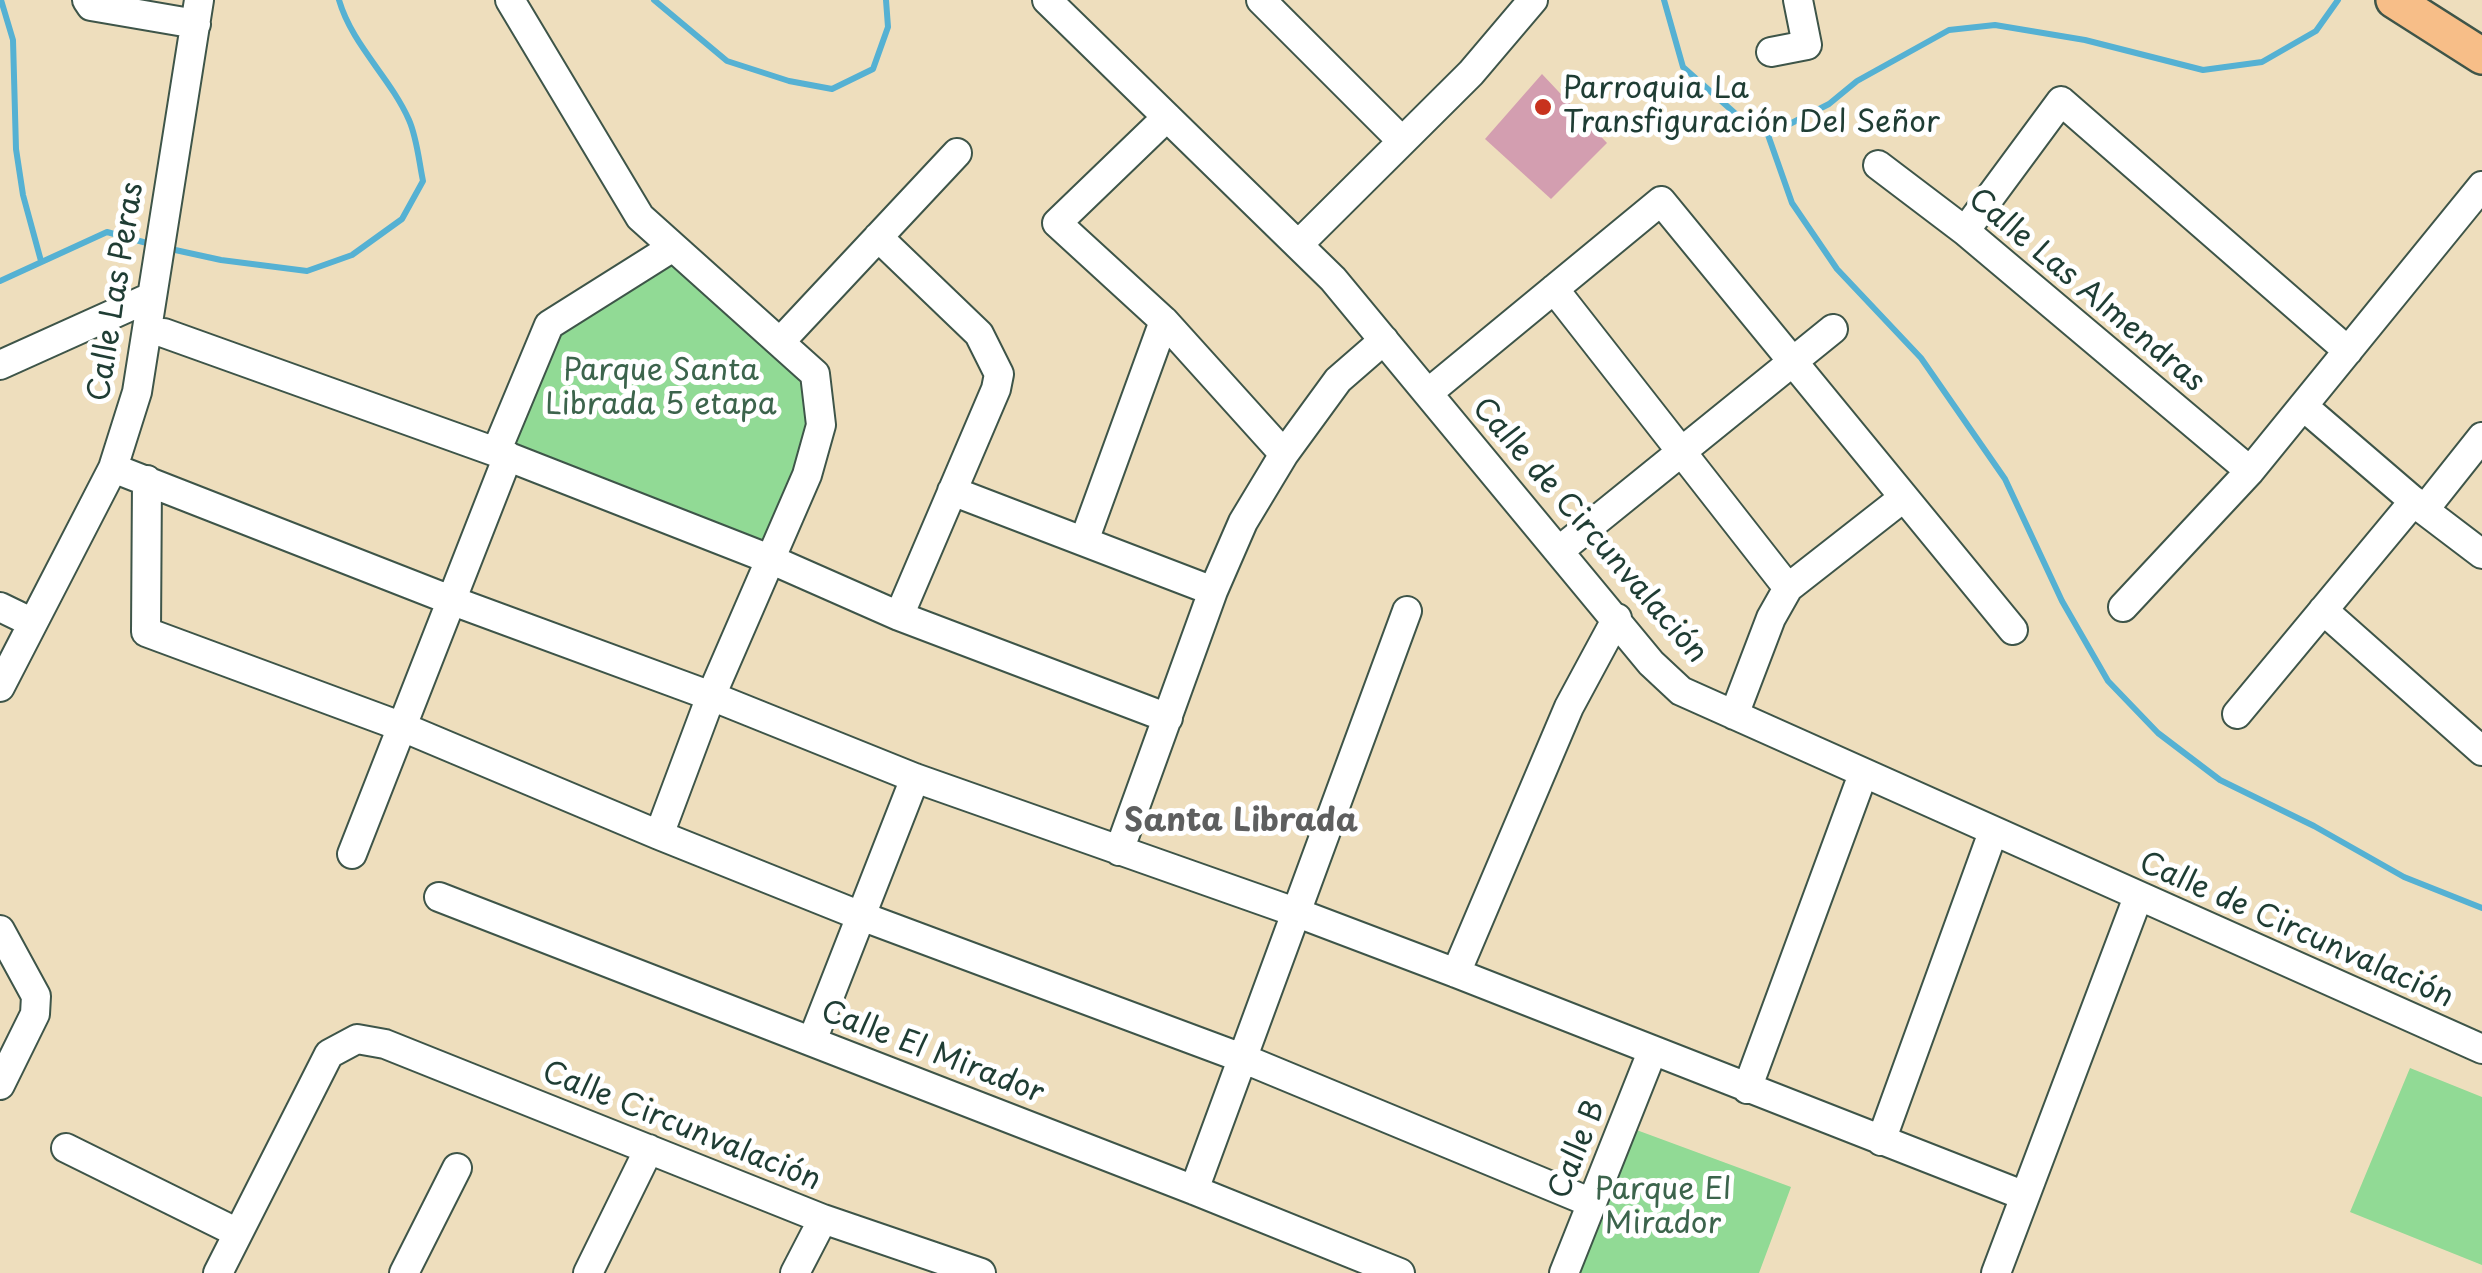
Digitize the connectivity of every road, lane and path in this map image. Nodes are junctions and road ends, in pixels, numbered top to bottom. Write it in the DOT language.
graph roads {
  1 [pos="87,0"];
  2 [pos="510,0"];
  3 [pos="1047,0"];
  4 [pos="1261,0"];
  5 [pos="1532,0"];
  6 [pos="1798,0"];
  7 [pos="2394,0"];
  8 [pos="197,12"];
  9 [pos="1771,52"];
  10 [pos="2482,56"];
  11 [pos="1168,116"];
  12 [pos="1402,141"];
  13 [pos="957,153"];
  14 [pos="1878,166"];
  15 [pos="2482,186"];
  16 [pos="1965,231"];
  17 [pos="878,237"];
  18 [pos="1298,244"];
  19 [pos="674,247"];
  20 [pos="1554,289"];
  21 [pos="152,290"];
  22 [pos="1164,321"];
  23 [pos="1833,328"];
  24 [pos="164,332"];
  25 [pos="1384,340"];
  26 [pos="780,342"];
  27 [pos="2348,351"];
  28 [pos="1792,362"];
  29 [pos="0,365"];
  30 [pos="1428,393"];
  31 [pos="2303,406"];
  32 [pos="2482,437"];
  33 [pos="1681,452"];
  34 [pos="502,454"];
  35 [pos="1284,454"];
  36 [pos="113,468"];
  37 [pos="2250,471"];
  38 [pos="148,480"];
  39 [pos="952,491"];
  40 [pos="1904,498"];
  41 [pos="2419,505"];
  42 [pos="1084,541"];
  43 [pos="1560,550"];
  44 [pos="2482,554"];
  45 [pos="772,560"];
  46 [pos="1788,588"];
  47 [pos="1213,591"];
  48 [pos="453,601"];
  49 [pos="0,607"];
  50 [pos="2123,607"];
  51 [pos="2324,610"];
  52 [pos="1407,612"];
  53 [pos="899,616"];
  54 [pos="1617,618"];
  55 [pos="31,622"];
  56 [pos="2013,630"];
  57 [pos="0,686"];
  58 [pos="711,696"];
  59 [pos="2236,714"];
  60 [pos="1734,715"];
  61 [pos="1168,718"];
  62 [pos="400,726"];
  63 [pos="2482,751"];
  64 [pos="1863,774"];
  65 [pos="915,778"];
  66 [pos="1993,832"];
  67 [pos="658,836"];
  68 [pos="1120,851"];
  69 [pos="352,854"];
  70 [pos="2138,896"];
  71 [pos="439,897"];
  72 [pos="1295,912"];
  73 [pos="861,916"];
  74 [pos="0,930"];
  75 [pos="1456,973"];
  76 [pos="812,1041"];
  77 [pos="2482,1049"];
  78 [pos="1652,1052"];
  79 [pos="1242,1058"];
  80 [pos="0,1085"];
  81 [pos="1748,1088"];
  82 [pos="1881,1140"];
  83 [pos="66,1148"];
  84 [pos="649,1150"];
  85 [pos="457,1168"];
  86 [pos="1194,1190"];
  87 [pos="2025,1196"];
  88 [pos="1592,1203"];
  89 [pos="824,1218"];
  90 [pos="238,1233"];
  91 [pos="218,1273"];
  92 [pos="404,1273"];
  93 [pos="588,1273"];
  94 [pos="795,1273"];
  95 [pos="981,1273"];
  96 [pos="1400,1273"];
  97 [pos="1564,1273"];
  98 [pos="1996,1273"];
  1 -- 8 [label="street"];
  2 -- 19 [label="street"];
  3 -- 11 [label="street, Calle de Circunvalación"];
  4 -- 12 [label="street"];
  5 -- 12 [label="street"];
  6 -- 9 [label="street"];
  7 -- 10 [label="main road"];
  8 -- 21 [label="street, Calle Las Peras"];
  11 -- 18 [label="street, Calle de Circunvalación"];
  11 -- 22 [label="street"];
  12 -- 18 [label="street"];
  13 -- 17 [label="street"];
  14 -- 16 [label="street, Calle Las Almendras"];
  15 -- 27 [label="street"];
  16 -- 27 [label="street"];
  16 -- 37 [label="street, Calle Las Almendras"];
  17 -- 26 [label="street"];
  17 -- 39 [label="street"];
  18 -- 25 [label="street, Calle de Circunvalación"];
  19 -- 26 [label="street"];
  19 -- 34 [label="street"];
  20 -- 28 [label="street"];
  20 -- 30 [label="street"];
  20 -- 33 [label="street"];
  21 -- 29 [label="street"];
  21 -- 36 [label="street, Calle Las Peras"];
  22 -- 35 [label="street"];
  22 -- 42 [label="street"];
  23 -- 28 [label="street"];
  24 -- 34 [label="street"];
  25 -- 30 [label="street, Calle de Circunvalación"];
  25 -- 35 [label="street"];
  26 -- 45 [label="street"];
  27 -- 31 [label="street"];
  28 -- 33 [label="street"];
  28 -- 40 [label="street"];
  30 -- 43 [label="street, Calle de Circunvalación"];
  31 -- 37 [label="street"];
  31 -- 41 [label="street"];
  32 -- 41 [label="street"];
  33 -- 43 [label="street"];
  33 -- 46 [label="street"];
  34 -- 45 [label="street"];
  34 -- 48 [label="street"];
  35 -- 47 [label="street"];
  36 -- 38 [label="street"];
  36 -- 55 [label="street, Calle Las Peras"];
  37 -- 50 [label="street"];
  38 -- 48 [label="street"];
  38 -- 62 [label="street"];
  39 -- 42 [label="street"];
  39 -- 53 [label="street"];
  40 -- 46 [label="street"];
  40 -- 56 [label="street"];
  41 -- 44 [label="street"];
  41 -- 51 [label="street"];
  42 -- 47 [label="street"];
  43 -- 54 [label="street, Calle de Circunvalación"];
  45 -- 53 [label="street"];
  45 -- 58 [label="street"];
  46 -- 60 [label="street"];
  47 -- 61 [label="street"];
  48 -- 58 [label="street"];
  48 -- 62 [label="street"];
  49 -- 55 [label="street"];
  51 -- 59 [label="street"];
  51 -- 63 [label="street"];
  52 -- 72 [label="street"];
  53 -- 61 [label="street"];
  54 -- 60 [label="street, Calle de Circunvalación"];
  54 -- 75 [label="street"];
  55 -- 57 [label="street, Calle Las Peras"];
  58 -- 65 [label="street"];
  58 -- 67 [label="street"];
  60 -- 64 [label="street, Calle de Circunvalación"];
  61 -- 68 [label="street"];
  62 -- 67 [label="street"];
  62 -- 69 [label="street"];
  64 -- 66 [label="street, Calle de Circunvalación"];
  64 -- 81 [label="street"];
  65 -- 68 [label="street"];
  65 -- 73 [label="street"];
  66 -- 70 [label="street, Calle de Circunvalación"];
  66 -- 82 [label="street"];
  67 -- 73 [label="street"];
  68 -- 72 [label="street"];
  70 -- 77 [label="street, Calle de Circunvalación"];
  70 -- 87 [label="street"];
  71 -- 76 [label="street, Calle El Mirador"];
  72 -- 75 [label="street"];
  72 -- 79 [label="street"];
  73 -- 76 [label="street"];
  73 -- 79 [label="street"];
  74 -- 80 [label="street"];
  75 -- 78 [label="street"];
  76 -- 86 [label="street, Calle El Mirador"];
  78 -- 81 [label="street"];
  78 -- 88 [label="street, Calle B"];
  79 -- 86 [label="street"];
  79 -- 88 [label="street"];
  81 -- 82 [label="street"];
  82 -- 87 [label="street"];
  83 -- 90 [label="street"];
  84 -- 89 [label="street, Calle Circunvalación"];
  84 -- 90 [label="street, Calle Circunvalación"];
  84 -- 93 [label="street"];
  85 -- 92 [label="street"];
  86 -- 96 [label="street, Calle El Mirador"];
  87 -- 98 [label="street"];
  88 -- 97 [label="street, Calle B"];
  89 -- 94 [label="street"];
  89 -- 95 [label="street, Calle Circunvalación"];
  90 -- 91 [label="street"];
}
